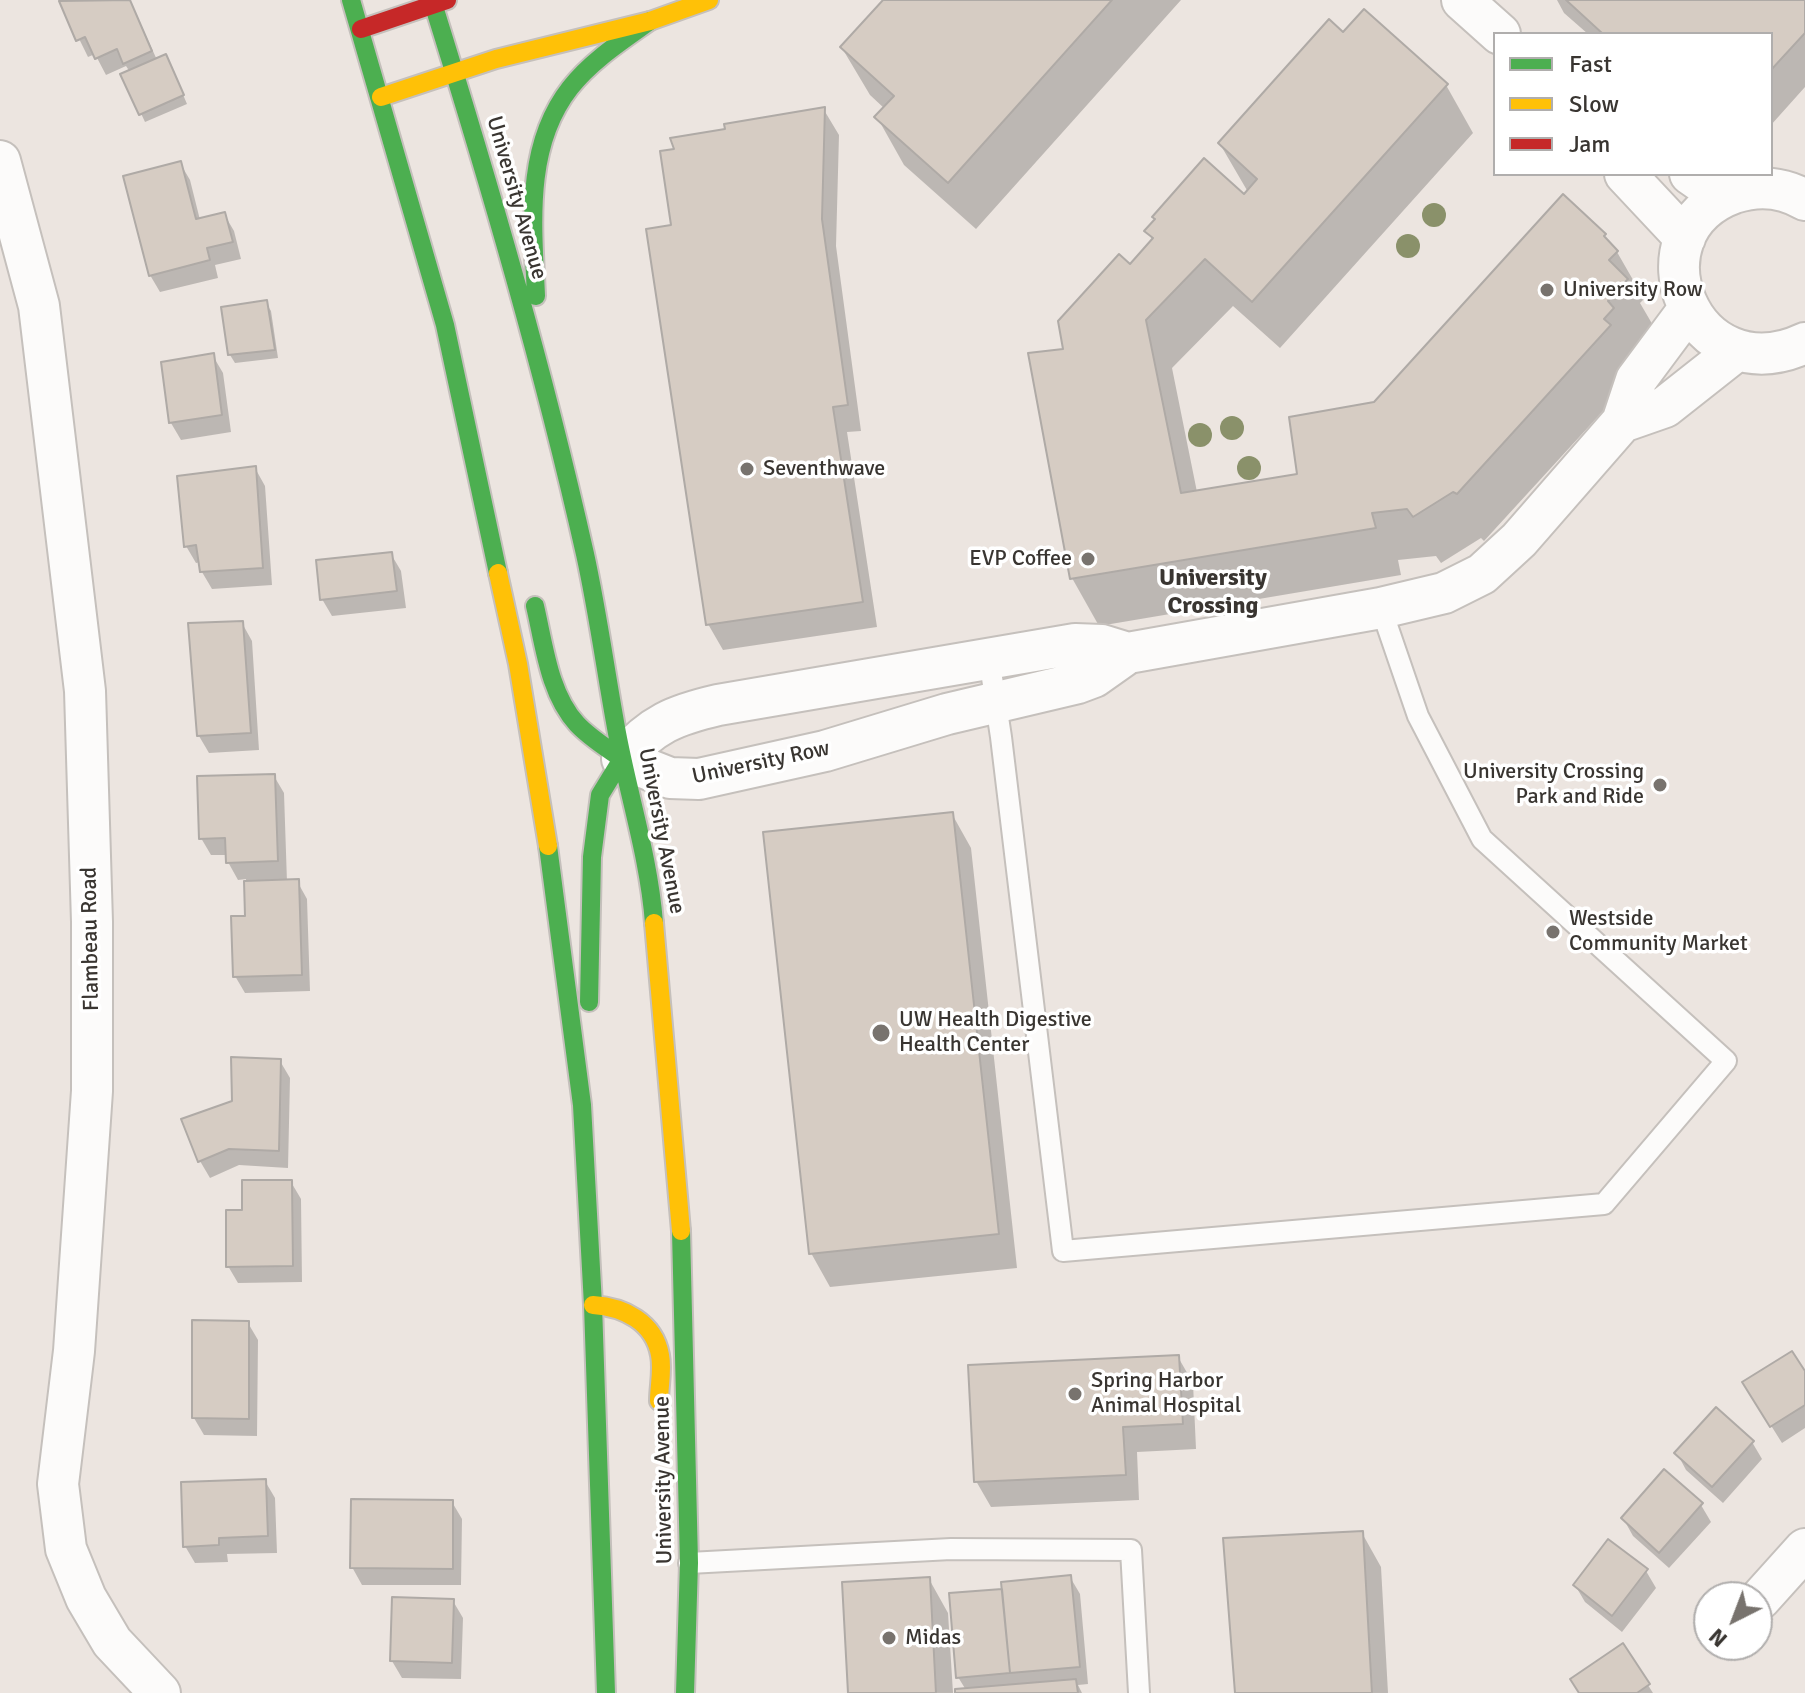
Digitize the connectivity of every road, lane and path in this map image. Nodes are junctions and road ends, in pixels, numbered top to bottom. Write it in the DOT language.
graph roads {
  1 [pos="351,0"];
  2 [pos="709,0"];
  3 [pos="1462,0"];
  4 [pos="437,1"];
  5 [pos="650,21"];
  6 [pos="361,29"];
  7 [pos="1498,32"];
  8 [pos="455,72"];
  9 [pos="381,97"];
  10 [pos="0,161"];
  11 [pos="1627,176"];
  12 [pos="1693,176"];
  13 [pos="1723,197"];
  14 [pos="1805,200"];
  15 [pos="1685,238"];
  16 [pos="1688,310"];
  17 [pos="445,325"];
  18 [pos="1805,343"];
  19 [pos="1736,351"];
  20 [pos="469,360"];
  21 [pos="539,366"];
  22 [pos="1622,422"];
  23 [pos="530,582"];
  24 [pos="1381,608"];
  25 [pos="1128,653"];
  26 [pos="989,658"];
  27 [pos="996,702"];
  28 [pos="622,759"];
  29 [pos="582,1105"];
  30 [pos="593,1305"];
  31 [pos="659,1426"];
  32 [pos="668,1495"];
  33 [pos="1805,1549"];
  34 [pos="689,1563"];
  35 [pos="1773,1585"];
  36 [pos="160,1693"];
  37 [pos="606,1693"];
  38 [pos="685,1693"];
  39 [pos="1139,1693"];
  1 -- 6 [label="main road"];
  2 -- 5 [label="main road"];
  3 -- 7 [label="street"];
  4 -- 6 [label="main road"];
  4 -- 8 [label="main road, University Avenue"];
  5 -- 8 [label="main road"];
  5 -- 21 [label="main road"];
  6 -- 9 [label="main road"];
  8 -- 9 [label="main road"];
  8 -- 21 [label="main road, University Avenue"];
  9 -- 17 [label="main road"];
  10 -- 36 [label="street, Flambeau Road"];
  11 -- 15 [label="street"];
  12 -- 13 [label="street"];
  13 -- 14 [label="street"];
  13 -- 15 [label="street"];
  15 -- 16 [label="street"];
  16 -- 19 [label="street"];
  16 -- 22 [label="street, University Row"];
  17 -- 20 [label="main road"];
  17 -- 29 [label="main road"];
  18 -- 19 [label="street"];
  19 -- 22 [label="street, University Row"];
  21 -- 28 [label="main road, University Avenue"];
  22 -- 24 [label="street, University Row"];
  23 -- 28 [label="main road"];
  24 -- 25 [label="street, University Row"];
  24 -- 27 [label="lane"];
  25 -- 26 [label="street, University Row"];
  25 -- 27 [label="street, University Row"];
  26 -- 27 [label="lane"];
  26 -- 28 [label="street, University Row"];
  27 -- 28 [label="street, University Row"];
  28 -- 29 [label="main road"];
  28 -- 34 [label="main road, University Avenue"];
  29 -- 30 [label="main road"];
  30 -- 31 [label="main road"];
  30 -- 37 [label="main road"];
  32 -- 34 [label="main road"];
  33 -- 35 [label="street"];
  34 -- 38 [label="main road, University Avenue"];
  34 -- 39 [label="lane"];
}
